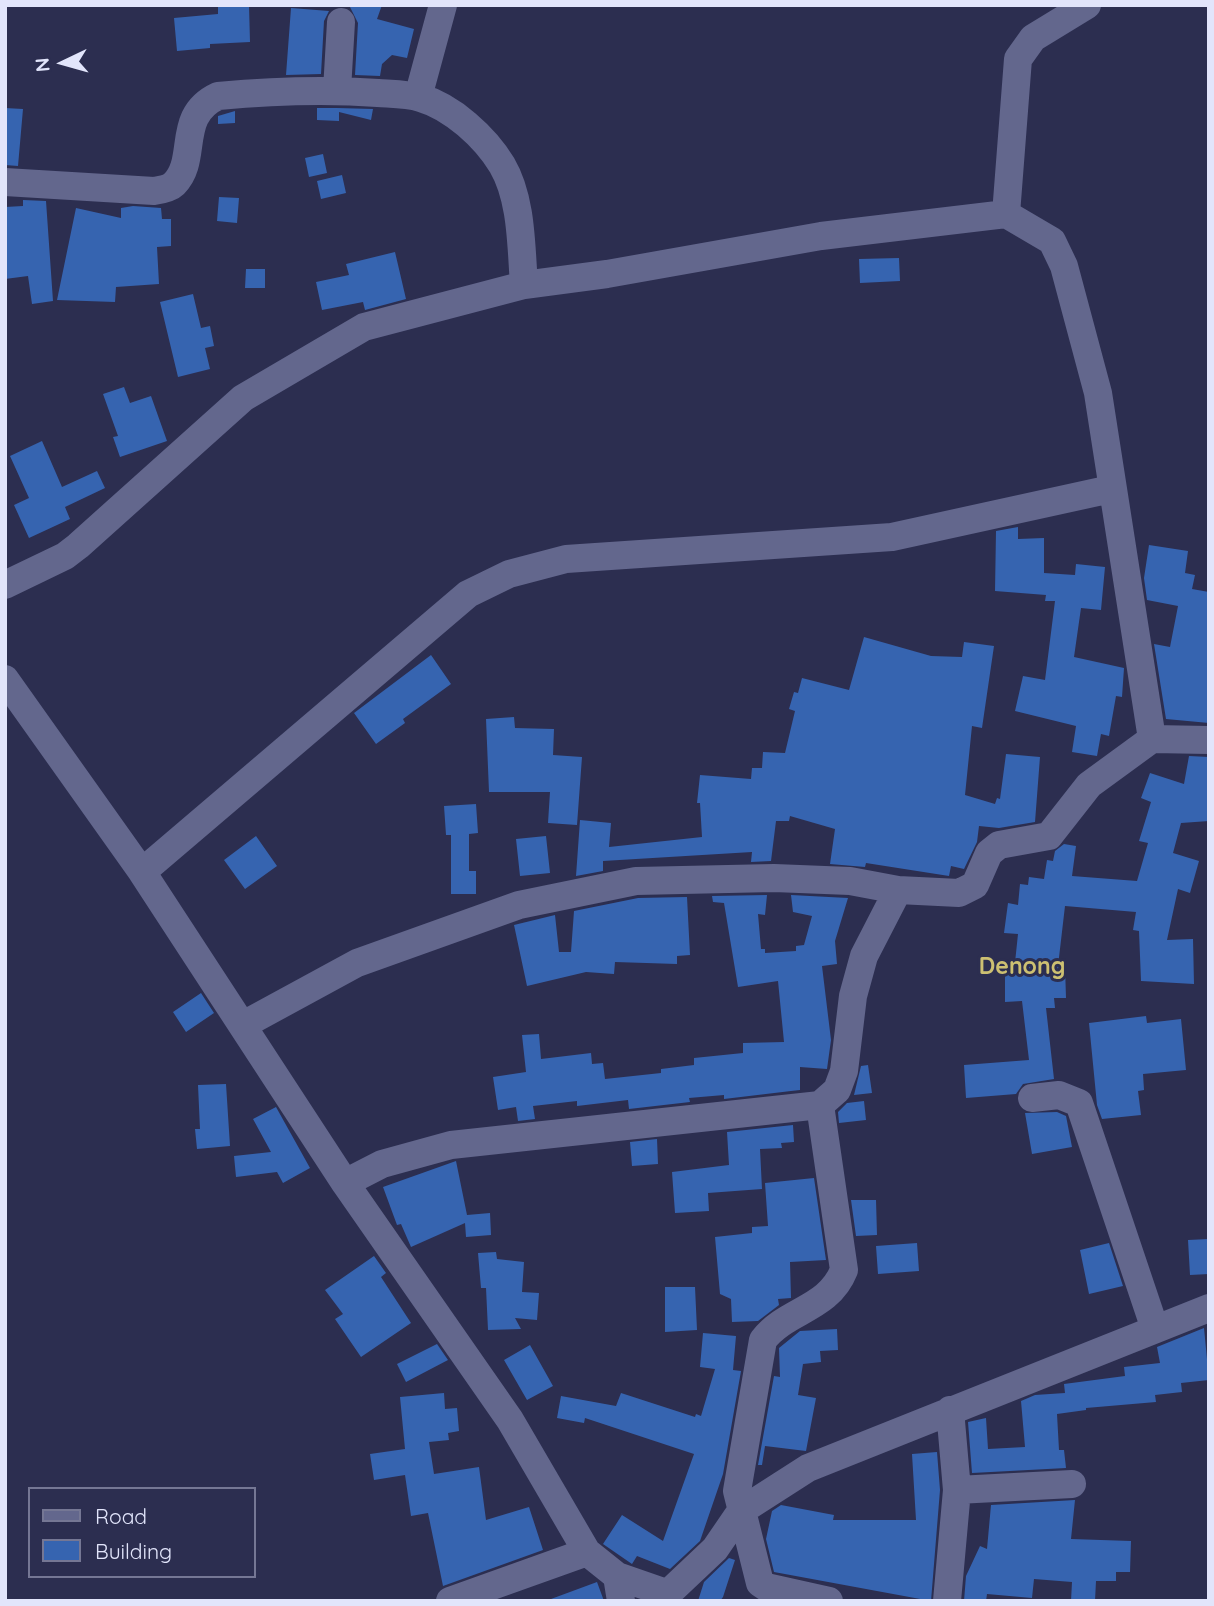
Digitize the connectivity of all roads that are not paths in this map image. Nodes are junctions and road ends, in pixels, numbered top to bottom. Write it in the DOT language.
graph roads {
  1 [pos="443,5"];
  2 [pos="1087,5"];
  3 [pos="341,22"];
  4 [pos="337,90"];
  5 [pos="418,97"];
  6 [pos="5,182"];
  7 [pos="1006,214"];
  8 [pos="524,285"];
  9 [pos="1111,489"];
  10 [pos="5,585"];
  11 [pos="5,679"];
  12 [pos="1152,739"];
  13 [pos="1209,740"];
  14 [pos="142,872"];
  15 [pos="898,890"];
  16 [pos="243,1026"];
  17 [pos="1032,1098"];
  18 [pos="820,1105"];
  19 [pos="345,1183"];
  20 [pos="1209,1308"];
  21 [pos="1156,1329"];
  22 [pos="950,1410"];
  23 [pos="1072,1484"];
  24 [pos="957,1490"];
  25 [pos="741,1511"];
  26 [pos="587,1552"];
  27 [pos="619,1588"];
  28 [pos="663,1597"];
  29 [pos="450,1601"];
  30 [pos="829,1601"];
  31 [pos="947,1601"];
  1 -- 5 [label="street"];
  2 -- 7 [label="street"];
  3 -- 4 [label="street"];
  4 -- 5 [label="street"];
  4 -- 6 [label="street"];
  5 -- 8 [label="street"];
  7 -- 8 [label="street"];
  7 -- 9 [label="street"];
  8 -- 10 [label="street"];
  9 -- 12 [label="street"];
  9 -- 14 [label="street"];
  11 -- 14 [label="street"];
  12 -- 13 [label="street"];
  12 -- 15 [label="street"];
  14 -- 16 [label="street"];
  15 -- 16 [label="street"];
  15 -- 18 [label="street"];
  16 -- 19 [label="street"];
  17 -- 21 [label="street"];
  18 -- 19 [label="street"];
  18 -- 25 [label="street"];
  19 -- 26 [label="street"];
  20 -- 21 [label="street"];
  21 -- 22 [label="street"];
  22 -- 24 [label="street"];
  22 -- 25 [label="street"];
  23 -- 24 [label="street"];
  24 -- 31 [label="street"];
  25 -- 28 [label="street"];
  25 -- 30 [label="street"];
  26 -- 27 [label="street"];
  26 -- 29 [label="street"];
  27 -- 28 [label="street"];
}
